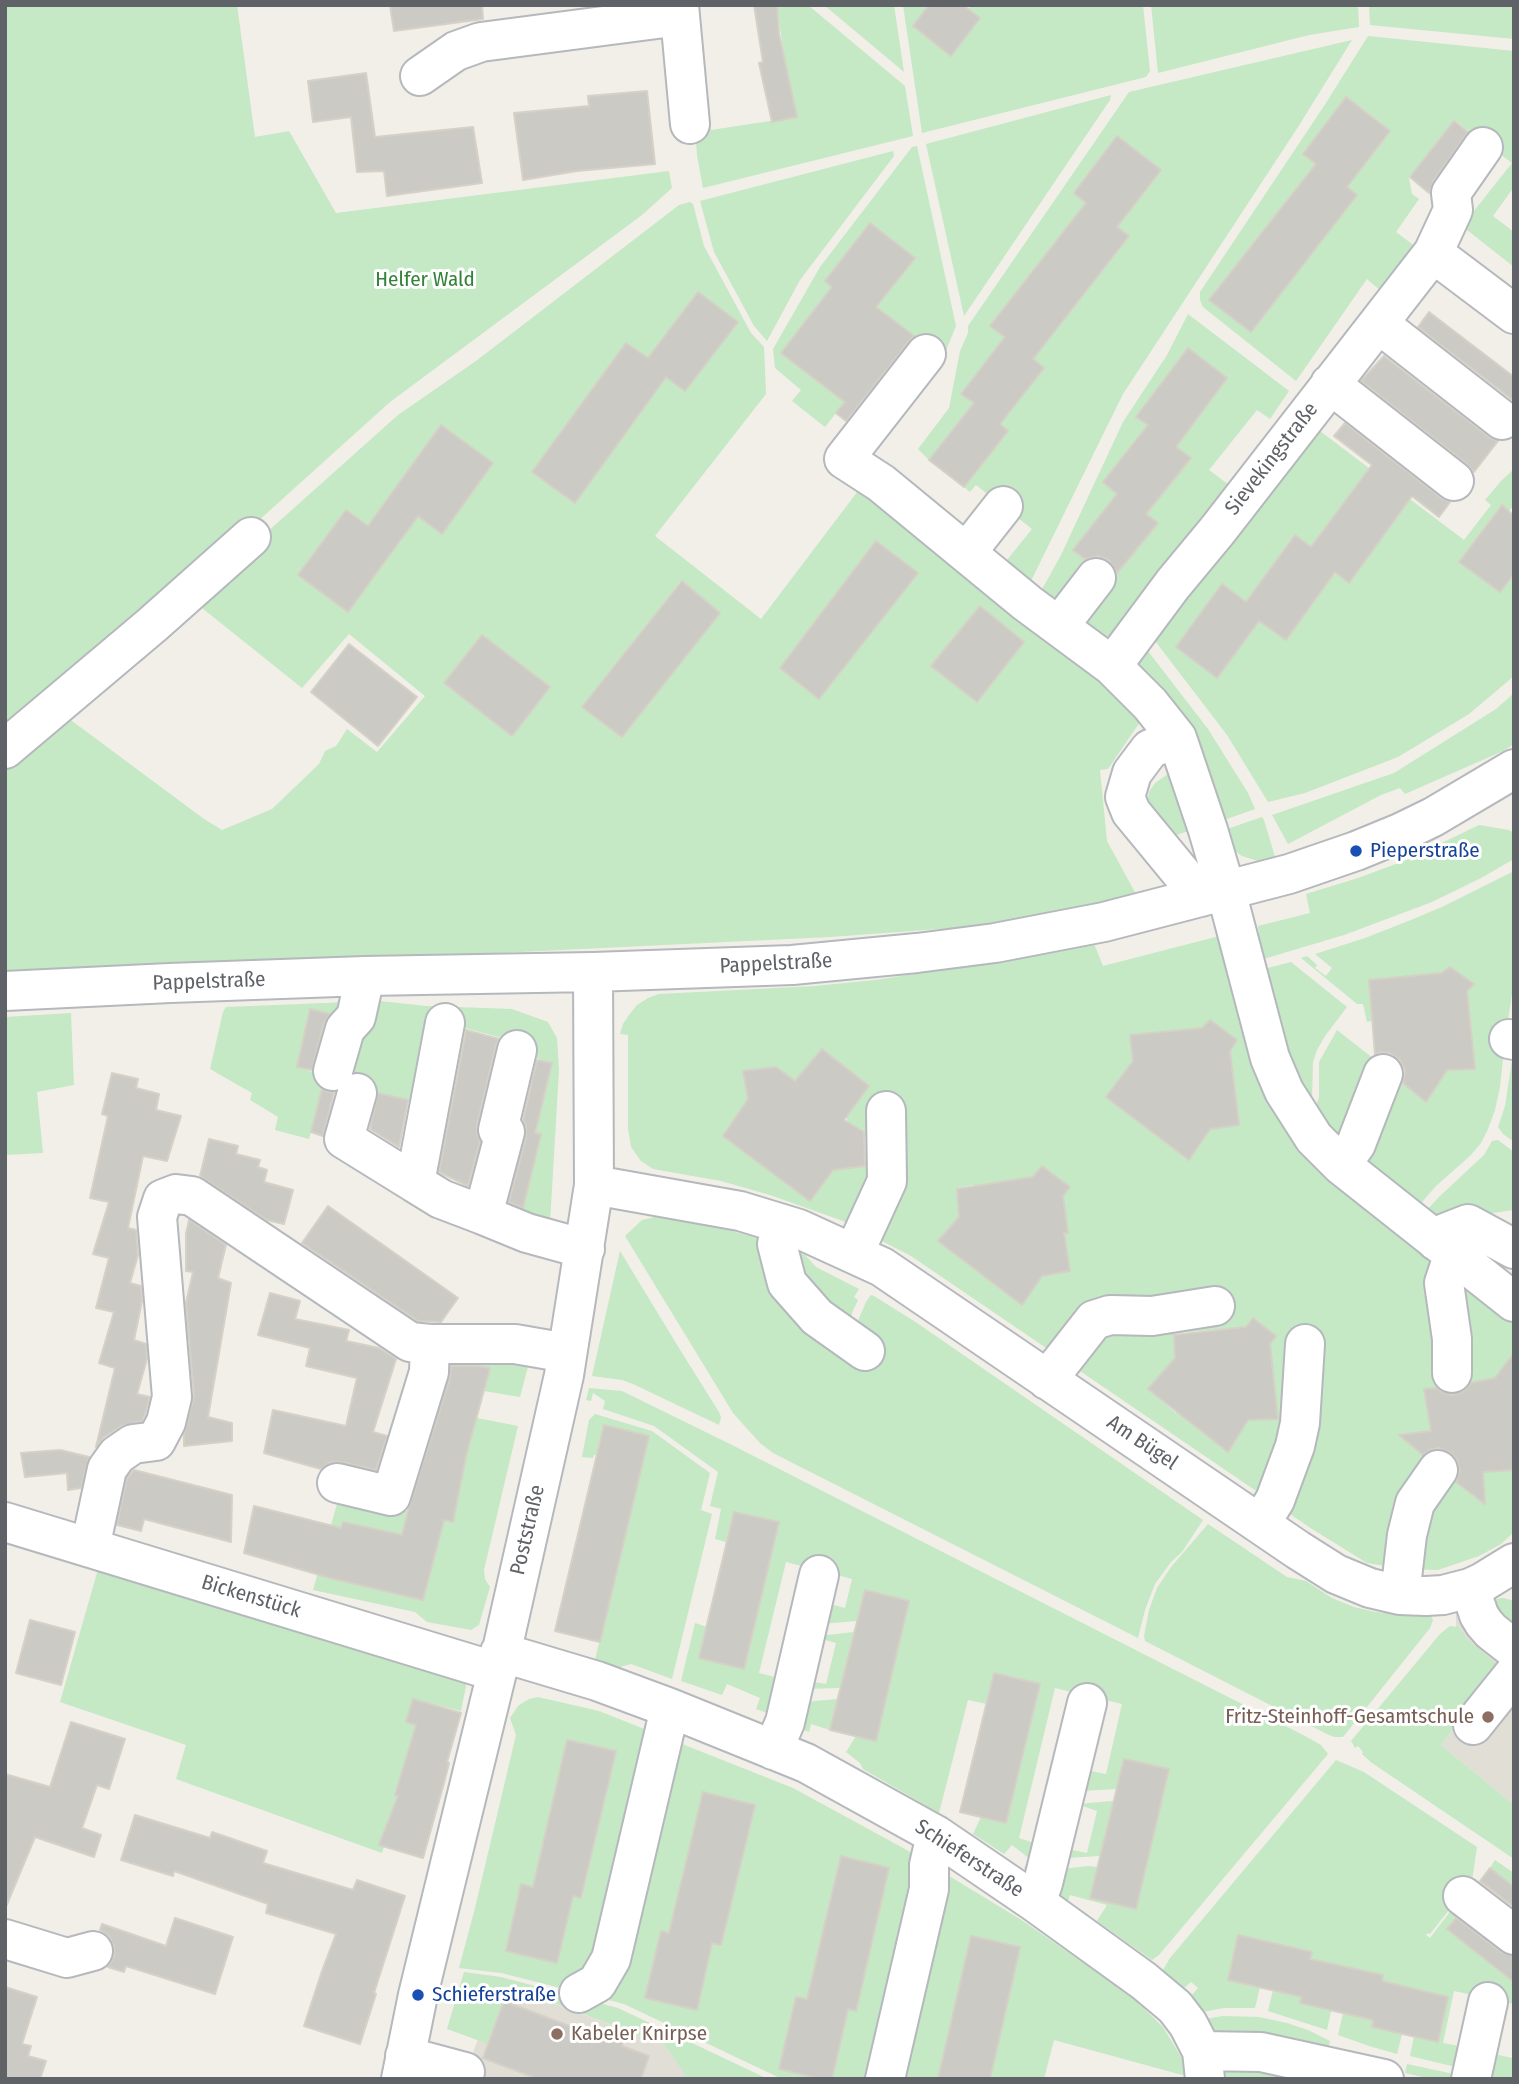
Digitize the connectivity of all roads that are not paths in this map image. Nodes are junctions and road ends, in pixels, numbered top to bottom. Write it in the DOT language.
graph roads {
  1 [pos="680,10"];
  2 [pos="420,76"];
  3 [pos="690,124"];
  4 [pos="1483,147"];
  5 [pos="1433,253"];
  6 [pos="1514,314"];
  7 [pos="1379,324"];
  8 [pos="926,354"];
  9 [pos="1330,384"];
  10 [pos="1502,420"];
  11 [pos="1454,481"];
  12 [pos="1003,506"];
  13 [pos="251,537"];
  14 [pos="966,553"];
  15 [pos="1096,578"];
  16 [pos="1059,626"];
  17 [pos="1112,666"];
  18 [pos="1177,738"];
  19 [pos="5,749"];
  20 [pos="1510,779"];
  21 [pos="1213,894"];
  22 [pos="593,972"];
  23 [pos="365,976"];
  24 [pos="5,991"];
  25 [pos="445,1023"];
  26 [pos="517,1050"];
  27 [pos="1383,1074"];
  28 [pos="886,1111"];
  29 [pos="1341,1165"];
  30 [pos="415,1183"];
  31 [pos="594,1185"];
  32 [pos="483,1215"];
  33 [pos="782,1224"];
  34 [pos="584,1248"];
  35 [pos="1446,1249"];
  36 [pos="1514,1249"];
  37 [pos="854,1253"];
  38 [pos="1514,1303"];
  39 [pos="1215,1306"];
  40 [pos="430,1344"];
  41 [pos="1305,1344"];
  42 [pos="865,1351"];
  43 [pos="567,1353"];
  44 [pos="1452,1373"];
  45 [pos="1047,1380"];
  46 [pos="1438,1470"];
  47 [pos="337,1483"];
  48 [pos="5,1522"];
  49 [pos="1260,1524"];
  50 [pos="90,1548"];
  51 [pos="1514,1563"];
  52 [pos="819,1575"];
  53 [pos="1470,1588"];
  54 [pos="1399,1595"];
  55 [pos="1514,1649"];
  56 [pos="499,1662"];
  57 [pos="1514,1675"];
  58 [pos="1087,1703"];
  59 [pos="670,1708"];
  60 [pos="1473,1724"];
  61 [pos="773,1750"];
  62 [pos="936,1835"];
  63 [pos="1464,1896"];
  64 [pos="1036,1903"];
  65 [pos="1514,1935"];
  66 [pos="5,1939"];
  67 [pos="93,1951"];
  68 [pos="579,1993"];
  69 [pos="1488,2002"];
  70 [pos="1204,2065"];
  71 [pos="403,2067"];
  72 [pos="465,2072"];
  73 [pos="885,2079"];
  74 [pos="1384,2079"];
  75 [pos="1471,2079"];
  1 -- 2 [label="street"];
  1 -- 3 [label="street"];
  4 -- 5 [label="street, Sievekingstraße"];
  5 -- 6 [label="street"];
  5 -- 7 [label="street, Sievekingstraße"];
  7 -- 9 [label="street, Sievekingstraße"];
  7 -- 10 [label="street"];
  8 -- 14 [label="street"];
  9 -- 11 [label="street"];
  9 -- 17 [label="street, Sievekingstraße"];
  12 -- 14 [label="street"];
  13 -- 19 [label="street"];
  14 -- 16 [label="street"];
  15 -- 16 [label="street"];
  16 -- 17 [label="street"];
  17 -- 18 [label="street"];
  18 -- 21 [label="street"];
  18 -- 21 [label="street"];
  20 -- 21 [label="street, Pappelstraße"];
  21 -- 22 [label="street, Pappelstraße"];
  21 -- 29 [label="street"];
  22 -- 23 [label="street, Pappelstraße"];
  22 -- 31 [label="street, Poststraße"];
  23 -- 24 [label="street, Pappelstraße"];
  23 -- 30 [label="street"];
  25 -- 30 [label="street"];
  26 -- 32 [label="street"];
  27 -- 29 [label="street"];
  28 -- 37 [label="street"];
  29 -- 35 [label="street"];
  30 -- 32 [label="street"];
  31 -- 33 [label="street, Am Bügel"];
  31 -- 34 [label="street, Poststraße"];
  32 -- 34 [label="street"];
  33 -- 37 [label="street, Am Bügel"];
  33 -- 42 [label="street"];
  34 -- 43 [label="street, Poststraße"];
  35 -- 36 [label="street"];
  35 -- 38 [label="street"];
  35 -- 44 [label="street"];
  37 -- 45 [label="street, Am Bügel"];
  39 -- 45 [label="street"];
  40 -- 43 [label="street"];
  40 -- 47 [label="street"];
  40 -- 50 [label="street"];
  41 -- 49 [label="street"];
  43 -- 56 [label="street, Poststraße"];
  45 -- 49 [label="street, Am Bügel"];
  46 -- 54 [label="street"];
  48 -- 50 [label="street, Bickenstück"];
  49 -- 54 [label="street, Am Bügel"];
  50 -- 56 [label="street, Bickenstück"];
  51 -- 53 [label="street, Am Bügel"];
  52 -- 61 [label="street"];
  53 -- 54 [label="street, Am Bügel"];
  53 -- 55 [label="street"];
  56 -- 59 [label="street, Schieferstraße"];
  56 -- 71 [label="street, Poststraße"];
  57 -- 60 [label="street"];
  58 -- 64 [label="street"];
  59 -- 61 [label="street, Schieferstraße"];
  59 -- 68 [label="street"];
  61 -- 62 [label="street, Schieferstraße"];
  62 -- 64 [label="street, Schieferstraße"];
  62 -- 73 [label="street"];
  63 -- 65 [label="street"];
  64 -- 70 [label="street, Schieferstraße"];
  66 -- 67 [label="street"];
  69 -- 75 [label="street"];
  70 -- 74 [label="street, Schieferstraße"];
  71 -- 72 [label="street"];
}
